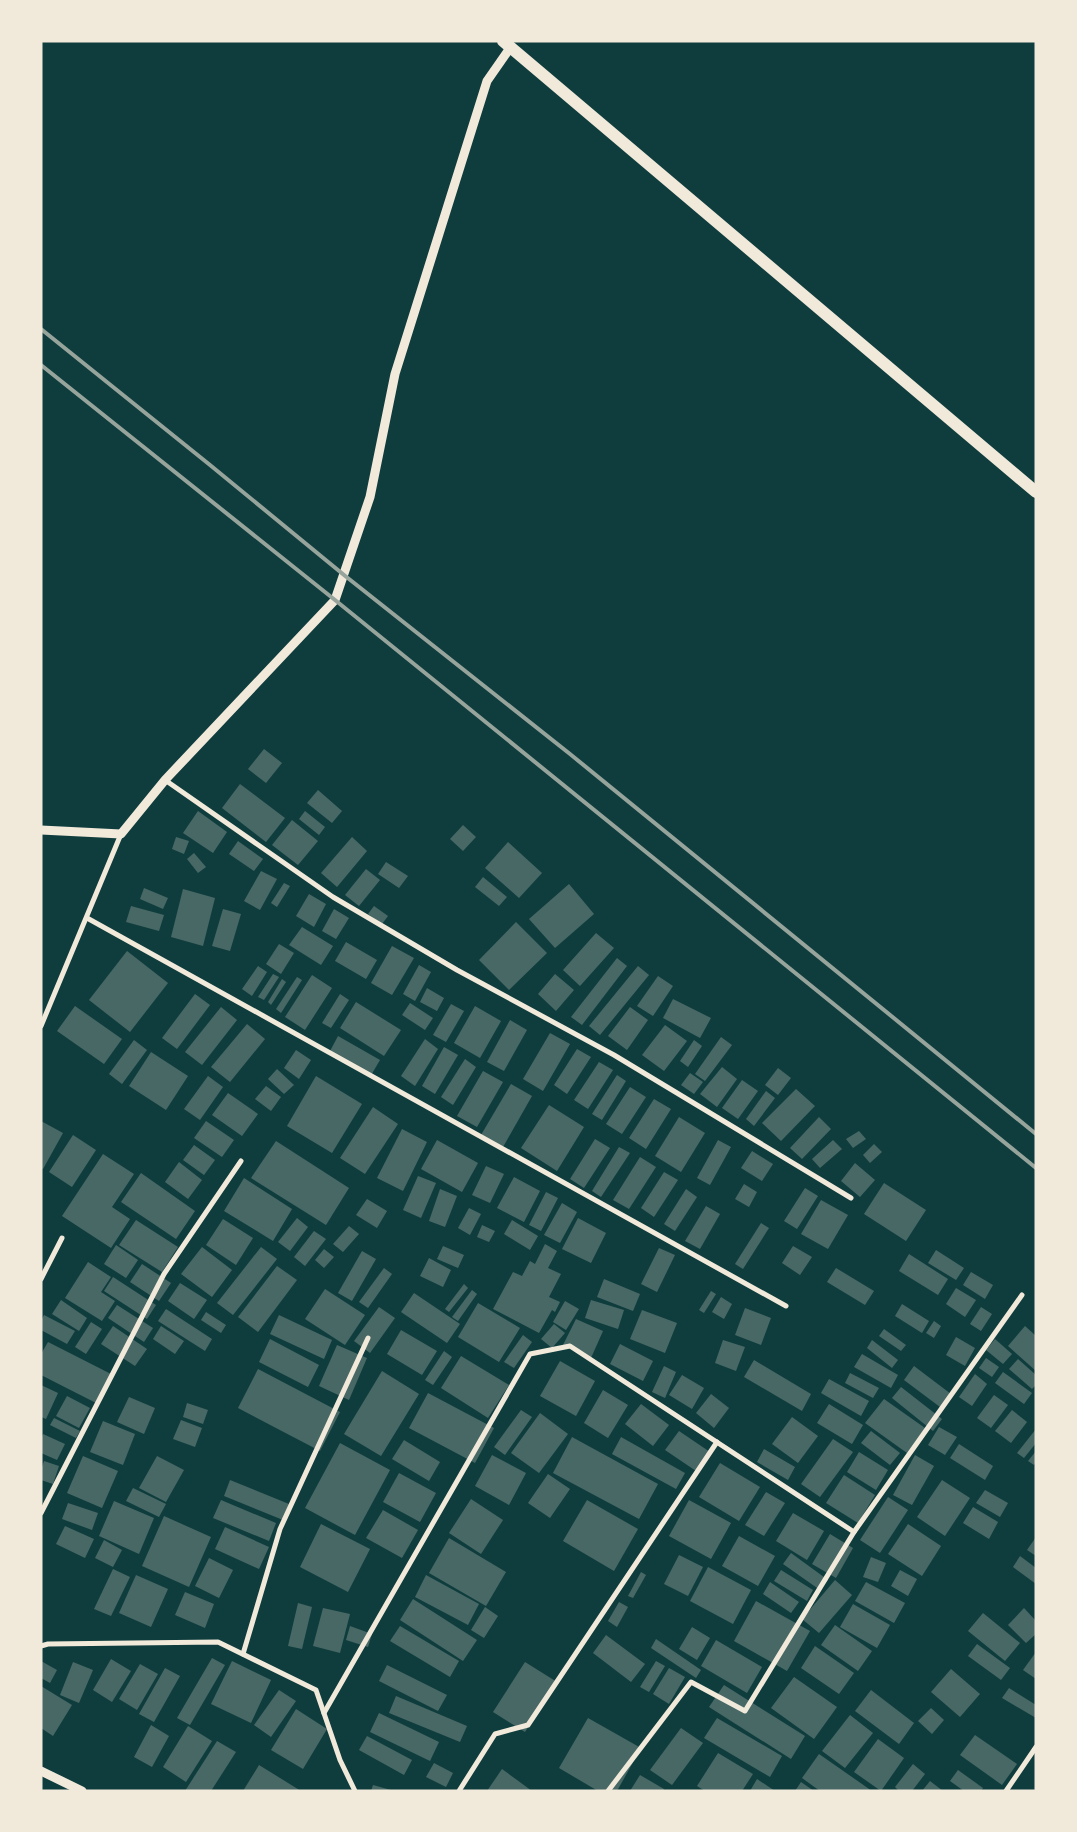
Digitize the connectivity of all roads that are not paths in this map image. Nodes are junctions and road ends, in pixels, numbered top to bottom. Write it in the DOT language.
graph roads {
  1 [pos="509,43"];
  2 [pos="1036,492"];
  3 [pos="165,780"];
  4 [pos="41,830"];
  5 [pos="121,834"];
  6 [pos="87,918"];
  7 [pos="41,1026"];
  8 [pos="241,1161"];
  9 [pos="851,1198"];
  10 [pos="62,1238"];
  11 [pos="41,1279"];
  12 [pos="1022,1295"];
  13 [pos="786,1306"];
  14 [pos="368,1338"];
  15 [pos="717,1442"];
  16 [pos="41,1513"];
  17 [pos="854,1532"];
  18 [pos="41,1646"];
  19 [pos="243,1654"];
  20 [pos="324,1713"];
  21 [pos="1036,1747"];
  22 [pos="41,1771"];
  23 [pos="82,1791"];
  24 [pos="355,1791"];
  25 [pos="459,1791"];
  26 [pos="608,1791"];
  27 [pos="1006,1791"];
  1 -- 2 [label="main road"];
  1 -- 3 [label="street"];
  3 -- 5 [label="street"];
  3 -- 9 [label="street"];
  4 -- 5 [label="street"];
  5 -- 6 [label="street"];
  6 -- 7 [label="street"];
  6 -- 13 [label="street"];
  8 -- 16 [label="street"];
  10 -- 11 [label="street"];
  12 -- 17 [label="street"];
  14 -- 19 [label="street"];
  15 -- 17 [label="street"];
  15 -- 20 [label="street"];
  15 -- 25 [label="street"];
  17 -- 26 [label="street"];
  18 -- 19 [label="street"];
  19 -- 20 [label="street"];
  20 -- 24 [label="street"];
  21 -- 27 [label="street"];
  22 -- 23 [label="street"];
}
